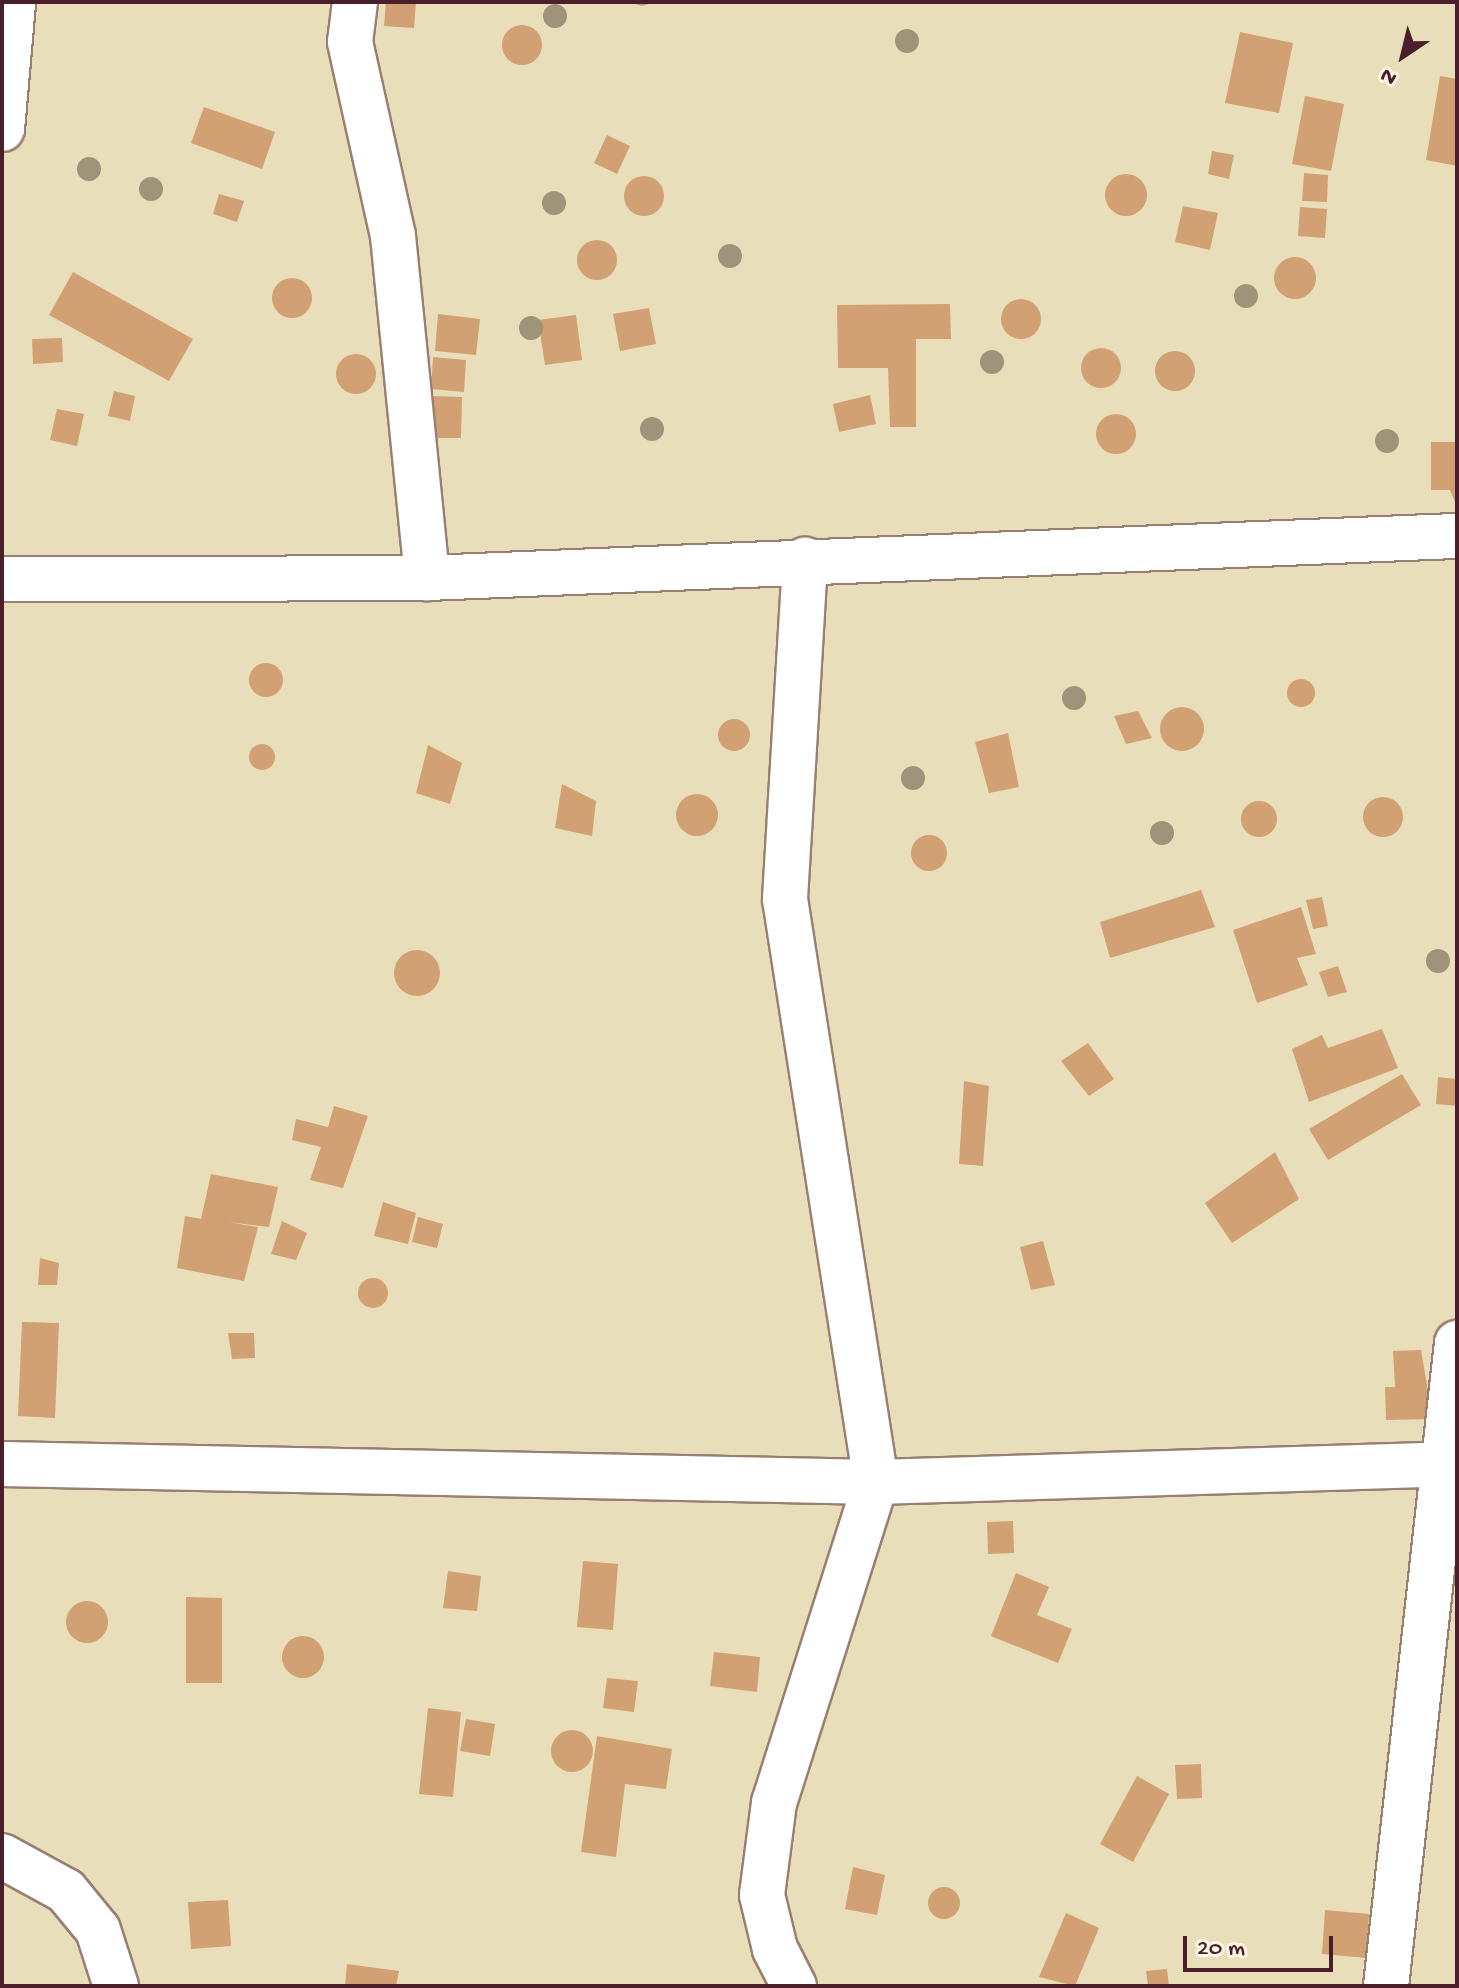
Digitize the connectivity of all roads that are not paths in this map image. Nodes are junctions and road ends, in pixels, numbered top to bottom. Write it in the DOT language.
graph roads {
  1 [pos="13,2"];
  2 [pos="355,2"];
  3 [pos="2,129"];
  4 [pos="1457,536"];
  5 [pos="805,560"];
  6 [pos="427,578"];
  7 [pos="2,579"];
  8 [pos="1457,1343"];
  9 [pos="2,1464"];
  10 [pos="1450,1464"];
  11 [pos="876,1482"];
  12 [pos="2,1856"];
  13 [pos="116,1986"];
  14 [pos="794,1986"];
  15 [pos="1386,1986"];
  1 -- 3 [label="street"];
  2 -- 6 [label="street"];
  4 -- 5 [label="street"];
  5 -- 6 [label="street"];
  5 -- 11 [label="street"];
  6 -- 7 [label="street"];
  8 -- 10 [label="street"];
  9 -- 11 [label="street"];
  10 -- 11 [label="street"];
  10 -- 15 [label="street"];
  11 -- 14 [label="street"];
  12 -- 13 [label="street"];
}
